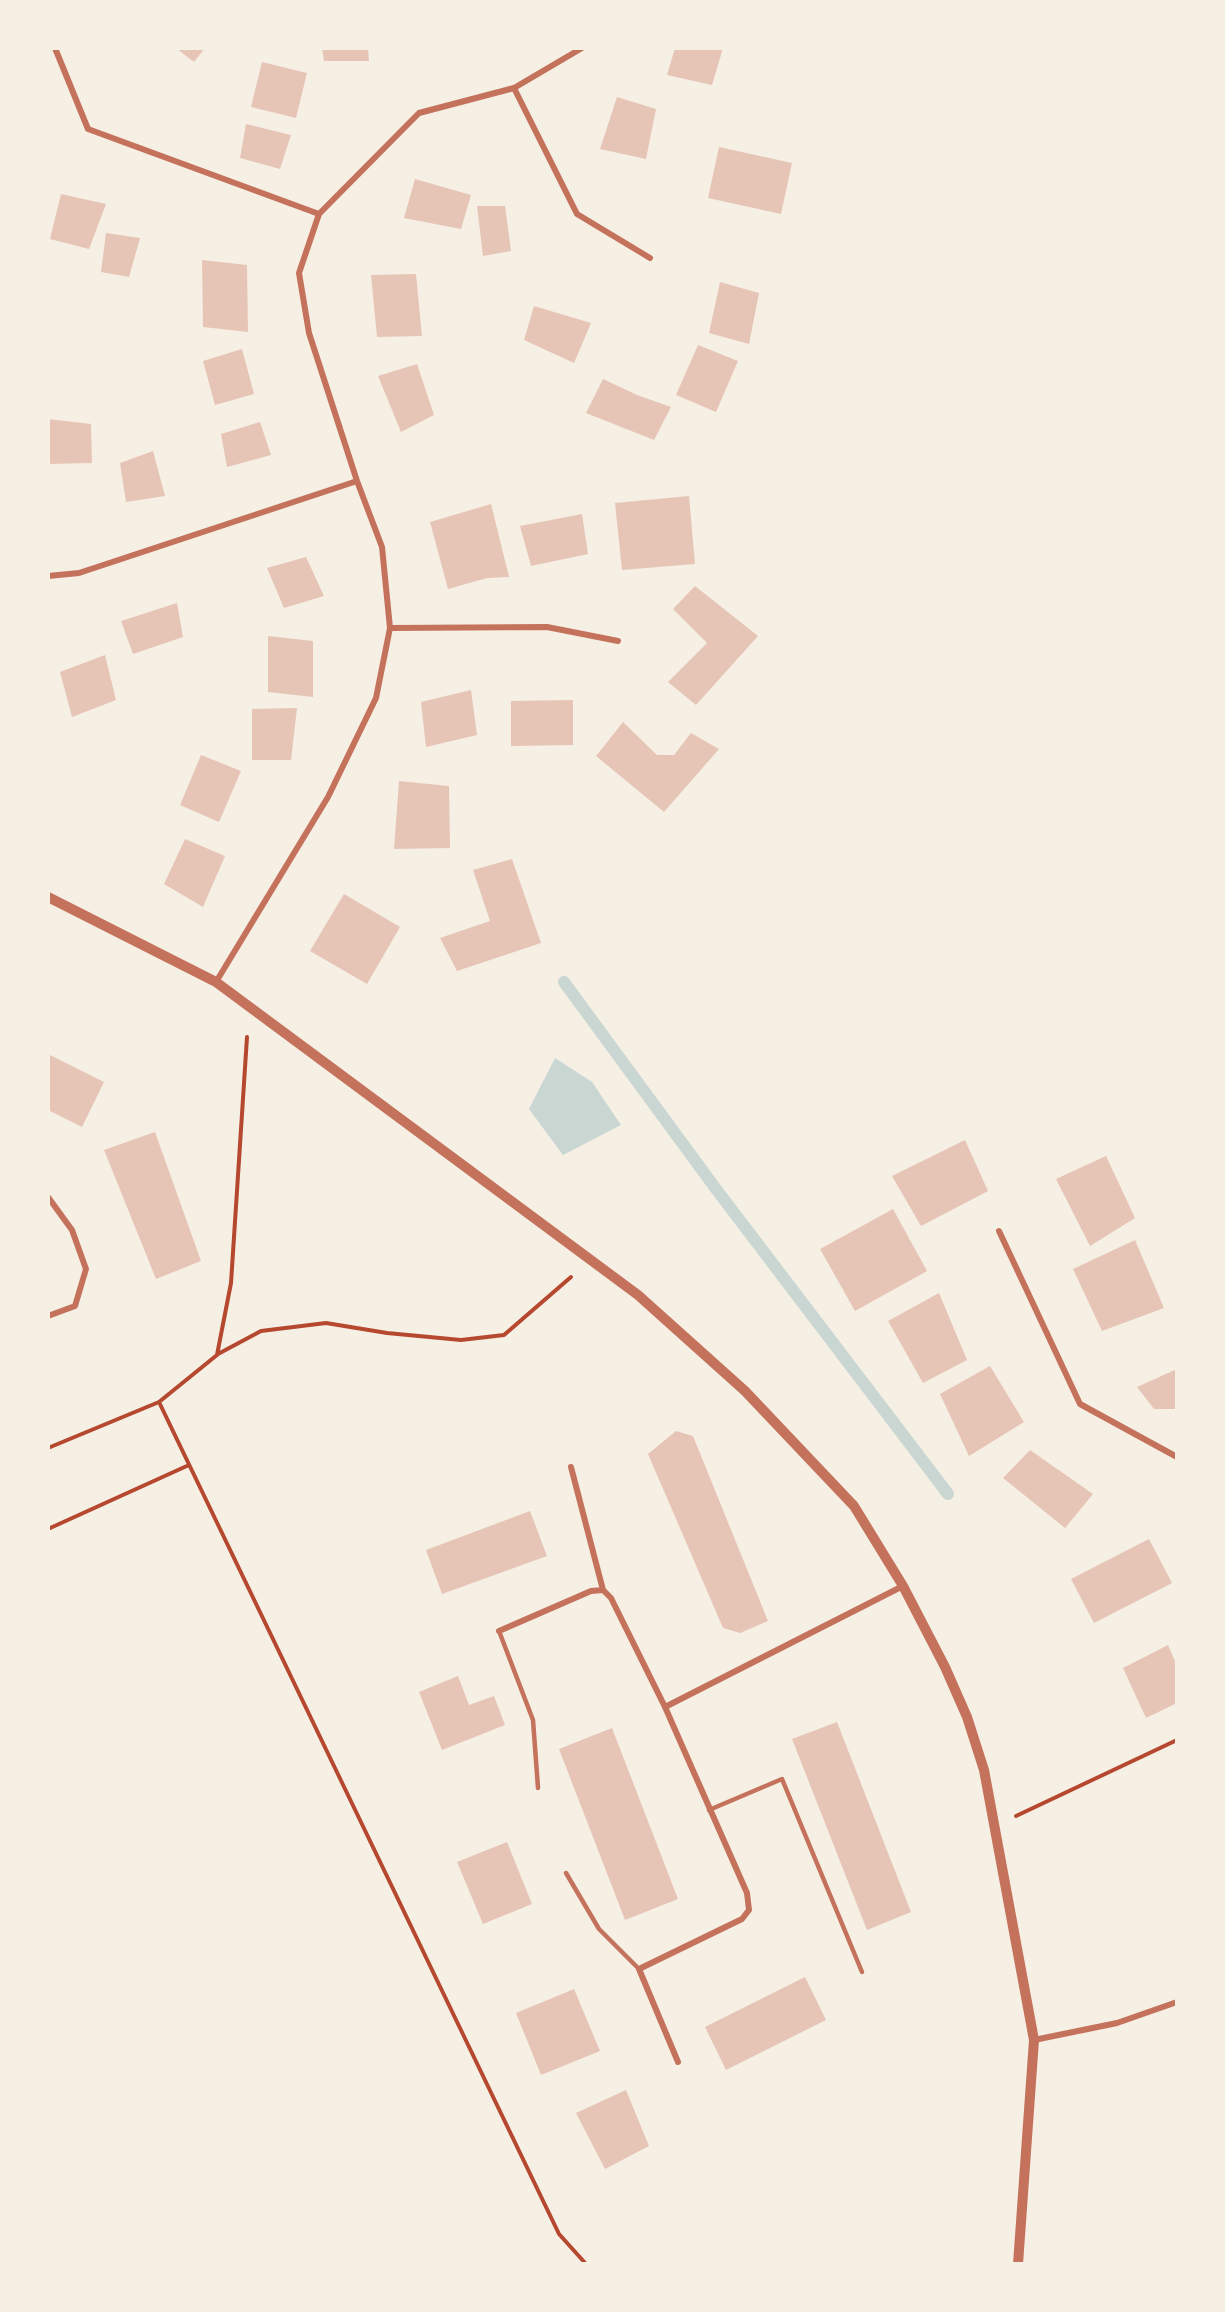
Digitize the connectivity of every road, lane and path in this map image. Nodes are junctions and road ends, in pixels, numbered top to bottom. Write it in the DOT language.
graph roads {
  1 [pos="55,48"];
  2 [pos="582,48"];
  3 [pos="514,88"];
  4 [pos="319,214"];
  5 [pos="650,258"];
  6 [pos="357,481"];
  7 [pos="48,576"];
  8 [pos="390,628"];
  9 [pos="618,641"];
  10 [pos="48,897"];
  11 [pos="216,982"];
  12 [pos="248,1004"];
  13 [pos="48,1197"];
  14 [pos="999,1231"];
  15 [pos="590,1260"];
  16 [pos="48,1316"];
  17 [pos="217,1355"];
  18 [pos="159,1402"];
  19 [pos="48,1448"];
  20 [pos="1177,1457"];
  21 [pos="189,1466"];
  22 [pos="571,1467"];
  23 [pos="48,1529"];
  24 [pos="903,1586"];
  25 [pos="603,1590"];
  26 [pos="500,1631"];
  27 [pos="665,1707"];
  28 [pos="1177,1740"];
  29 [pos="538,1788"];
  30 [pos="709,1810"];
  31 [pos="994,1826"];
  32 [pos="566,1873"];
  33 [pos="639,1969"];
  34 [pos="862,1972"];
  35 [pos="1177,2002"];
  36 [pos="1034,2040"];
  37 [pos="678,2062"];
  38 [pos="586,2264"];
  39 [pos="1018,2264"];
  1 -- 4 [label="street"];
  2 -- 3 [label="street"];
  3 -- 4 [label="street"];
  3 -- 5 [label="street"];
  4 -- 6 [label="street"];
  6 -- 7 [label="street"];
  6 -- 8 [label="street"];
  8 -- 9 [label="street"];
  8 -- 11 [label="street"];
  10 -- 11 [label="street"];
  11 -- 12 [label="street"];
  12 -- 15 [label="street"];
  12 -- 17 [label="path"];
  13 -- 16 [label="street"];
  14 -- 20 [label="street"];
  15 -- 17 [label="path"];
  15 -- 24 [label="street"];
  17 -- 18 [label="path"];
  18 -- 19 [label="path"];
  18 -- 21 [label="path"];
  21 -- 23 [label="path"];
  21 -- 38 [label="path"];
  22 -- 25 [label="street"];
  24 -- 27 [label="street"];
  24 -- 31 [label="street"];
  25 -- 26 [label="street"];
  25 -- 27 [label="street"];
  26 -- 29 [label="lane"];
  27 -- 30 [label="street"];
  28 -- 31 [label="path"];
  30 -- 33 [label="street"];
  30 -- 34 [label="lane"];
  31 -- 36 [label="street"];
  32 -- 33 [label="lane"];
  33 -- 37 [label="street"];
  35 -- 36 [label="street"];
  36 -- 39 [label="street"];
}
